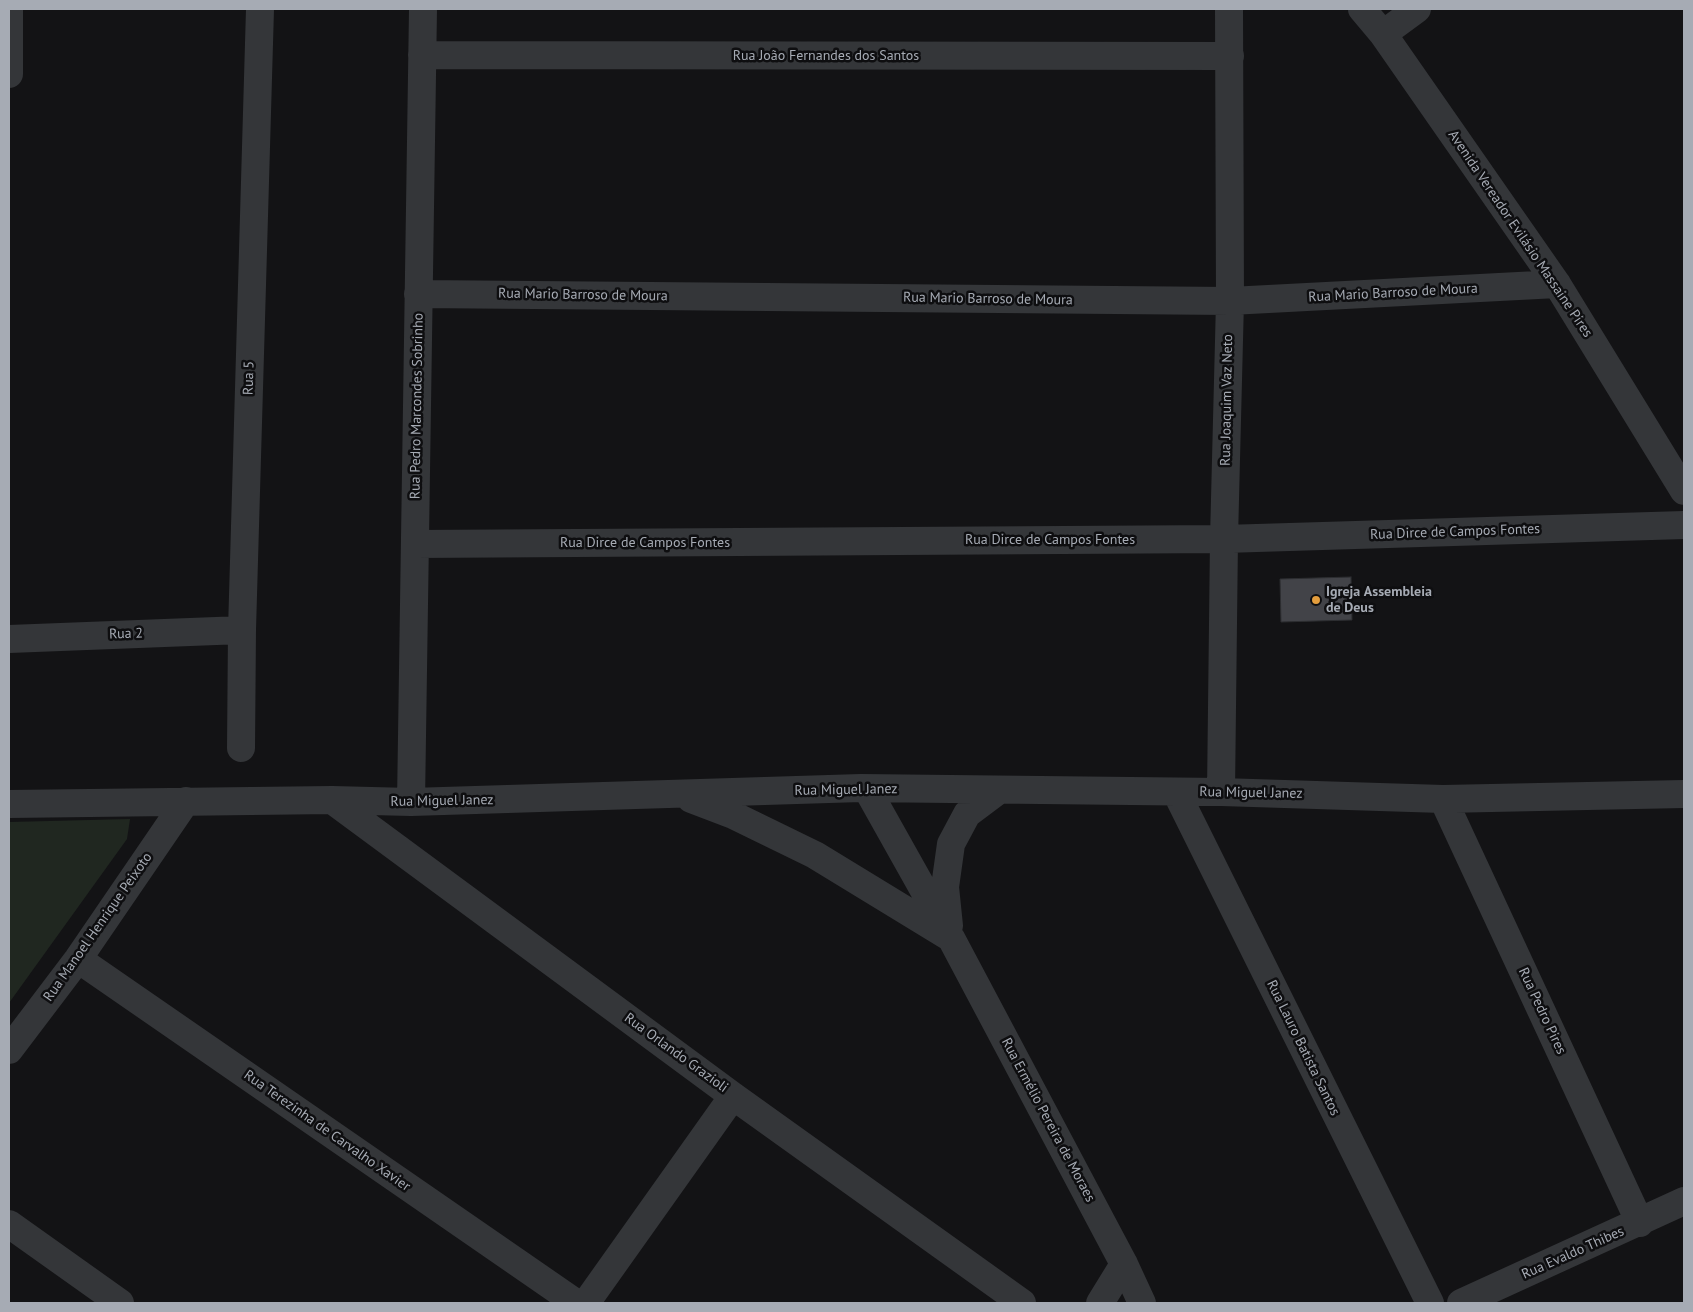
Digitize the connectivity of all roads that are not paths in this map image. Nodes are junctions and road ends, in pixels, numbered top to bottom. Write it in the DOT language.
graph roads {
  1 [pos="9,9"];
  2 [pos="260,9"];
  3 [pos="422,9"];
  4 [pos="1230,9"];
  5 [pos="1362,9"];
  6 [pos="1417,9"];
  7 [pos="1382,34"];
  8 [pos="422,55"];
  9 [pos="1230,56"];
  10 [pos="9,74"];
  11 [pos="1557,284"];
  12 [pos="418,294"];
  13 [pos="1230,301"];
  14 [pos="1684,491"];
  15 [pos="1684,525"];
  16 [pos="1224,539"];
  17 [pos="415,544"];
  18 [pos="242,630"];
  19 [pos="9,639"];
  20 [pos="241,748"];
  21 [pos="867,789"];
  22 [pos="999,790"];
  23 [pos="1176,792"];
  24 [pos="1221,792"];
  25 [pos="678,794"];
  26 [pos="1684,794"];
  27 [pos="1443,799"];
  28 [pos="332,800"];
  29 [pos="186,802"];
  30 [pos="411,802"];
  31 [pos="9,804"];
  32 [pos="950,938"];
  33 [pos="78,959"];
  34 [pos="9,1050"];
  35 [pos="733,1096"];
  36 [pos="1684,1201"];
  37 [pos="1640,1223"];
  38 [pos="9,1224"];
  39 [pos="1124,1264"];
  40 [pos="120,1303"];
  41 [pos="576,1303"];
  42 [pos="586,1303"];
  43 [pos="1022,1303"];
  44 [pos="1100,1303"];
  45 [pos="1142,1303"];
  46 [pos="1430,1303"];
  47 [pos="1461,1303"];
  1 -- 10 [label="street"];
  2 -- 18 [label="street, Rua 5"];
  3 -- 8 [label="street, Rua Pedro Marcondes Sobrinho"];
  4 -- 9 [label="street, Rua Joaquim Vaz Neto"];
  5 -- 7 [label="street, Avenida Vereador Evilásio Massaine Pires"];
  6 -- 7 [label="street"];
  7 -- 11 [label="street, Avenida Vereador Evilásio Massaine Pires"];
  8 -- 9 [label="street, Rua João Fernandes dos Santos"];
  8 -- 12 [label="street, Rua Pedro Marcondes Sobrinho"];
  9 -- 13 [label="street, Rua Joaquim Vaz Neto"];
  11 -- 13 [label="street, Rua Mario Barroso de Moura"];
  11 -- 14 [label="street, Avenida Vereador Evilásio Massaine Pires"];
  12 -- 13 [label="street, Rua Mario Barroso de Moura"];
  12 -- 17 [label="street, Rua Pedro Marcondes Sobrinho"];
  13 -- 16 [label="street, Rua Joaquim Vaz Neto"];
  15 -- 16 [label="street, Rua Dirce de Campos Fontes"];
  16 -- 17 [label="street, Rua Dirce de Campos Fontes"];
  16 -- 24 [label="street, Rua Joaquim Vaz Neto"];
  17 -- 30 [label="street, Rua Pedro Marcondes Sobrinho"];
  18 -- 19 [label="street, Rua 2"];
  18 -- 20 [label="street, Rua 5"];
  21 -- 22 [label="street, Rua Miguel Janez"];
  21 -- 25 [label="street, Rua Miguel Janez"];
  21 -- 32 [label="street, Rua Ermélio Pereira de Moraes"];
  22 -- 23 [label="street, Rua Miguel Janez"];
  22 -- 32 [label="street, Rua Ermélio Pereira de Moraes"];
  23 -- 24 [label="street, Rua Miguel Janez"];
  23 -- 46 [label="street, Rua Lauro Batista Santos"];
  24 -- 27 [label="street, Rua Miguel Janez"];
  25 -- 30 [label="street, Rua Miguel Janez"];
  25 -- 32 [label="street"];
  26 -- 27 [label="street, Rua Miguel Janez"];
  27 -- 37 [label="street, Rua Pedro Pires"];
  28 -- 29 [label="street, Rua Miguel Janez"];
  28 -- 30 [label="street, Rua Miguel Janez"];
  28 -- 35 [label="street, Rua Orlando Grazioli"];
  29 -- 31 [label="street, Rua Miguel Janez"];
  29 -- 33 [label="street, Rua Manoel Henrique Peixoto"];
  32 -- 39 [label="street, Rua Ermélio Pereira de Moraes"];
  33 -- 34 [label="street, Rua Manoel Henrique Peixoto"];
  33 -- 41 [label="street, Rua Terezinha de Carvalho Xavier"];
  35 -- 42 [label="street"];
  35 -- 43 [label="street, Rua Orlando Grazioli"];
  36 -- 37 [label="street, Rua Evaldo Thibes"];
  37 -- 47 [label="street, Rua Evaldo Thibes"];
  38 -- 40 [label="street"];
  39 -- 44 [label="street"];
  39 -- 45 [label="street, Rua Ermélio Pereira de Moraes"];
}
